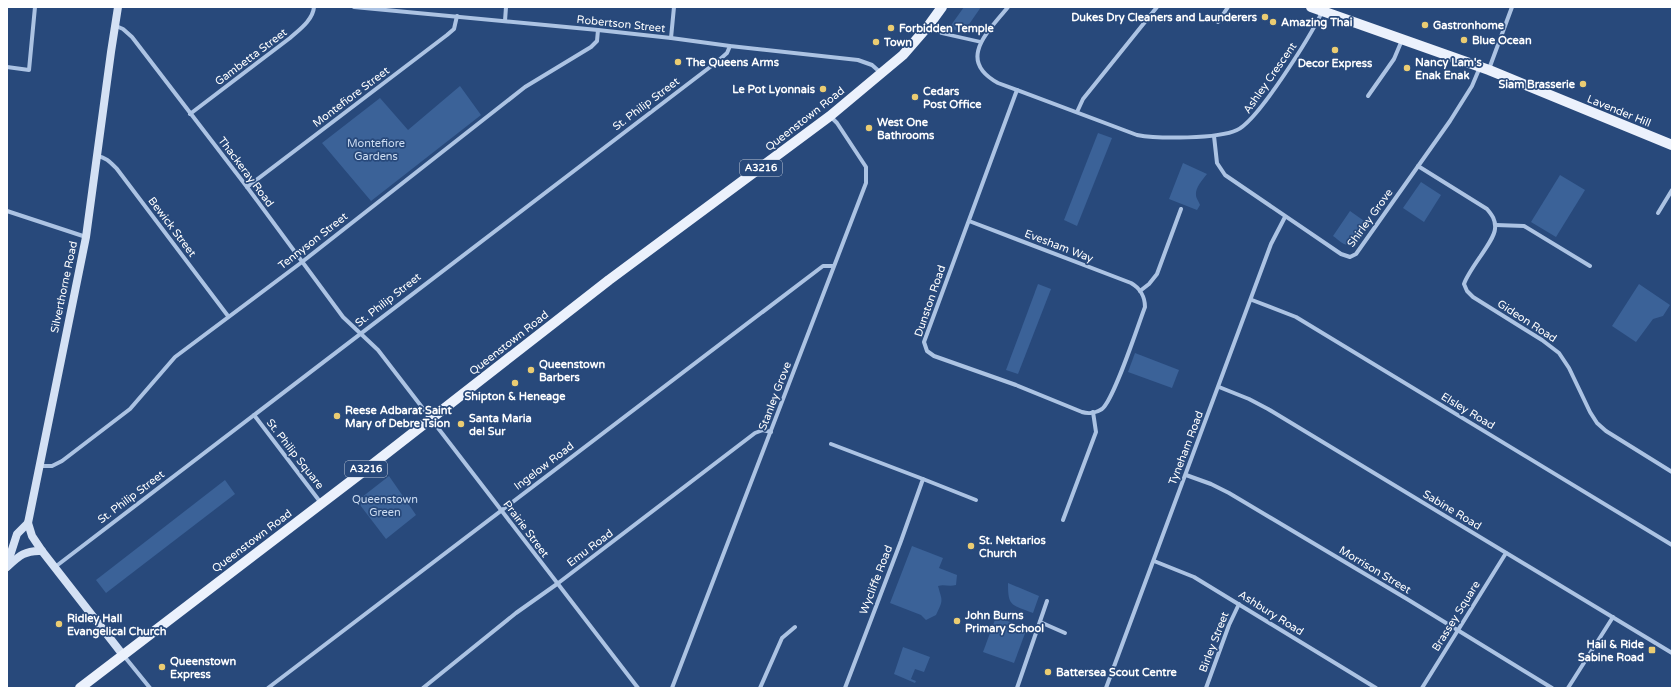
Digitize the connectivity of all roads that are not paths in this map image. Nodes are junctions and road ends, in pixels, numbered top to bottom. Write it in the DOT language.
graph roads {
  1 [pos="35,7"];
  2 [pos="118,7"];
  3 [pos="314,7"];
  4 [pos="354,7"];
  5 [pos="506,7"];
  6 [pos="674,7"];
  7 [pos="942,7"];
  8 [pos="1008,7"];
  9 [pos="1157,7"];
  10 [pos="1228,7"];
  11 [pos="1310,7"];
  12 [pos="1512,7"];
  13 [pos="1328,11"];
  14 [pos="457,16"];
  15 [pos="505,21"];
  16 [pos="1218,22"];
  17 [pos="115,26"];
  18 [pos="598,30"];
  19 [pos="940,33"];
  20 [pos="671,38"];
  21 [pos="1402,40"];
  22 [pos="981,42"];
  23 [pos="730,46"];
  24 [pos="7,67"];
  25 [pos="1484,68"];
  26 [pos="881,74"];
  27 [pos="1017,90"];
  28 [pos="1368,96"];
  29 [pos="1077,112"];
  30 [pos="190,114"];
  31 [pos="830,116"];
  32 [pos="1214,136"];
  33 [pos="1672,145"];
  34 [pos="97,156"];
  35 [pos="1418,166"];
  36 [pos="247,187"];
  37 [pos="1672,190"];
  38 [pos="1181,209"];
  39 [pos="7,211"];
  40 [pos="1658,213"];
  41 [pos="1285,217"];
  42 [pos="969,221"];
  43 [pos="1496,225"];
  44 [pos="86,237"];
  45 [pos="302,262"];
  46 [pos="833,266"];
  47 [pos="1590,266"];
  48 [pos="1140,291"];
  49 [pos="1252,300"];
  50 [pos="228,316"];
  51 [pos="360,334"];
  52 [pos="1219,387"];
  53 [pos="1093,412"];
  54 [pos="254,416"];
  55 [pos="430,420"];
  56 [pos="771,432"];
  57 [pos="831,444"];
  58 [pos="38,466"];
  59 [pos="1672,472"];
  60 [pos="1186,475"];
  61 [pos="923,479"];
  62 [pos="976,500"];
  63 [pos="322,503"];
  64 [pos="501,510"];
  65 [pos="1063,520"];
  66 [pos="28,523"];
  67 [pos="1672,545"];
  68 [pos="42,551"];
  69 [pos="1506,553"];
  70 [pos="1154,561"];
  71 [pos="7,566"];
  72 [pos="55,567"];
  73 [pos="557,584"];
  74 [pos="1047,601"];
  75 [pos="1239,604"];
  76 [pos="1613,617"];
  77 [pos="1040,622"];
  78 [pos="795,627"];
  79 [pos="1458,631"];
  80 [pos="1065,633"];
  81 [pos="1672,653"];
  82 [pos="123,655"];
  83 [pos="80,688"];
  84 [pos="150,688"];
  85 [pos="268,688"];
  86 [pos="423,688"];
  87 [pos="638,688"];
  88 [pos="672,688"];
  89 [pos="760,688"];
  90 [pos="845,688"];
  91 [pos="1017,688"];
  92 [pos="1106,688"];
  93 [pos="1206,688"];
  94 [pos="1376,688"];
  95 [pos="1422,688"];
  96 [pos="1552,688"];
  97 [pos="1568,688"];
  1 -- 24 [label="street"];
  2 -- 17 [label="main road, Silverthorne Road"];
  3 -- 30 [label="street, Gambetta Street"];
  4 -- 14 [label="street, Robertson Street"];
  5 -- 15 [label="street"];
  6 -- 20 [label="street"];
  7 -- 26 [label="main road, Queenstown Road / A3216"];
  8 -- 22 [label="street"];
  9 -- 29 [label="street"];
  10 -- 16 [label="street"];
  11 -- 13 [label="main road, Lavender Hill"];
  12 -- 25 [label="street, Shirley Grove"];
  13 -- 21 [label="main road, Lavender Hill"];
  13 -- 32 [label="street, Ashley Crescent"];
  14 -- 15 [label="street, Robertson Street"];
  14 -- 36 [label="street, Montefiore Street"];
  15 -- 18 [label="street, Robertson Street"];
  17 -- 30 [label="street, Thackeray Road"];
  17 -- 34 [label="main road, Silverthorne Road"];
  18 -- 20 [label="street, Robertson Street"];
  18 -- 45 [label="street, Tennyson Street"];
  19 -- 22 [label="street"];
  20 -- 23 [label="street, Robertson Street"];
  21 -- 25 [label="main road, Lavender Hill"];
  21 -- 28 [label="street"];
  22 -- 27 [label="street, Ashley Crescent"];
  23 -- 26 [label="street, Robertson Street"];
  23 -- 51 [label="street, St. Philip Street"];
  25 -- 33 [label="main road, Lavender Hill"];
  25 -- 35 [label="street, Shirley Grove"];
  26 -- 31 [label="main road, Queenstown Road / A3216"];
  27 -- 29 [label="street, Ashley Crescent"];
  27 -- 42 [label="street, Dunston Road"];
  29 -- 32 [label="street, Ashley Crescent"];
  30 -- 36 [label="street, Thackeray Road"];
  31 -- 46 [label="street, Stanley Grove"];
  31 -- 55 [label="main road, Queenstown Road / A3216"];
  32 -- 41 [label="street, Shirley Grove"];
  34 -- 44 [label="main road, Silverthorne Road"];
  34 -- 50 [label="street, Bewick Street"];
  35 -- 41 [label="street, Shirley Grove"];
  35 -- 43 [label="street"];
  36 -- 45 [label="street, Thackeray Road"];
  37 -- 40 [label="street"];
  38 -- 48 [label="street"];
  39 -- 44 [label="street"];
  41 -- 49 [label="street, Tyneham Road"];
  42 -- 48 [label="street, Evesham Way"];
  42 -- 53 [label="street, Dunston Road"];
  43 -- 47 [label="street"];
  43 -- 59 [label="street, Gideon Road"];
  44 -- 58 [label="main road, Silverthorne Road"];
  45 -- 50 [label="street, Tennyson Street"];
  45 -- 51 [label="street, Thackeray Road"];
  46 -- 56 [label="street, Stanley Grove"];
  46 -- 64 [label="street, Ingelow Road"];
  48 -- 53 [label="street"];
  49 -- 52 [label="street, Tyneham Road"];
  49 -- 67 [label="street, Elsley Road"];
  50 -- 58 [label="street, Tennyson Street"];
  51 -- 54 [label="street, St. Philip Street"];
  51 -- 55 [label="street"];
  52 -- 60 [label="street, Tyneham Road"];
  52 -- 69 [label="street, Sabine Road"];
  53 -- 65 [label="street"];
  54 -- 63 [label="street, St. Philip Square"];
  54 -- 72 [label="street, St. Philip Street"];
  55 -- 63 [label="main road, Queenstown Road / A3216"];
  55 -- 64 [label="street, Prairie Street"];
  56 -- 73 [label="street, Emu Road"];
  56 -- 88 [label="street, Stanley Grove"];
  57 -- 61 [label="street"];
  58 -- 66 [label="main road, Silverthorne Road"];
  60 -- 70 [label="street, Tyneham Road"];
  60 -- 79 [label="street, Morrison Street"];
  61 -- 62 [label="street"];
  61 -- 90 [label="street, Wycliffe Road"];
  63 -- 82 [label="main road, Queenstown Road / A3216"];
  64 -- 73 [label="street, Prairie Street"];
  64 -- 85 [label="street, Ingelow Road"];
  66 -- 68 [label="main road"];
  66 -- 71 [label="main road, Silverthorne Road"];
  68 -- 71 [label="main road, Silverthorne Road"];
  68 -- 72 [label="main road"];
  69 -- 76 [label="street, Sabine Road"];
  69 -- 79 [label="street, Brassey Square"];
  70 -- 75 [label="street, Ashbury Road"];
  70 -- 92 [label="street, Tyneham Road"];
  72 -- 82 [label="main road"];
  73 -- 86 [label="street, Emu Road"];
  73 -- 87 [label="street, Prairie Street"];
  74 -- 77 [label="street"];
  75 -- 93 [label="street, Birley Street"];
  75 -- 94 [label="street, Ashbury Road"];
  76 -- 81 [label="street, Sabine Road"];
  76 -- 97 [label="street"];
  77 -- 80 [label="street"];
  77 -- 91 [label="street"];
  78 -- 89 [label="street"];
  79 -- 95 [label="street, Brassey Square"];
  79 -- 96 [label="street, Morrison Street"];
  82 -- 83 [label="main road, Queenstown Road / A3216"];
  82 -- 84 [label="street"];
}
